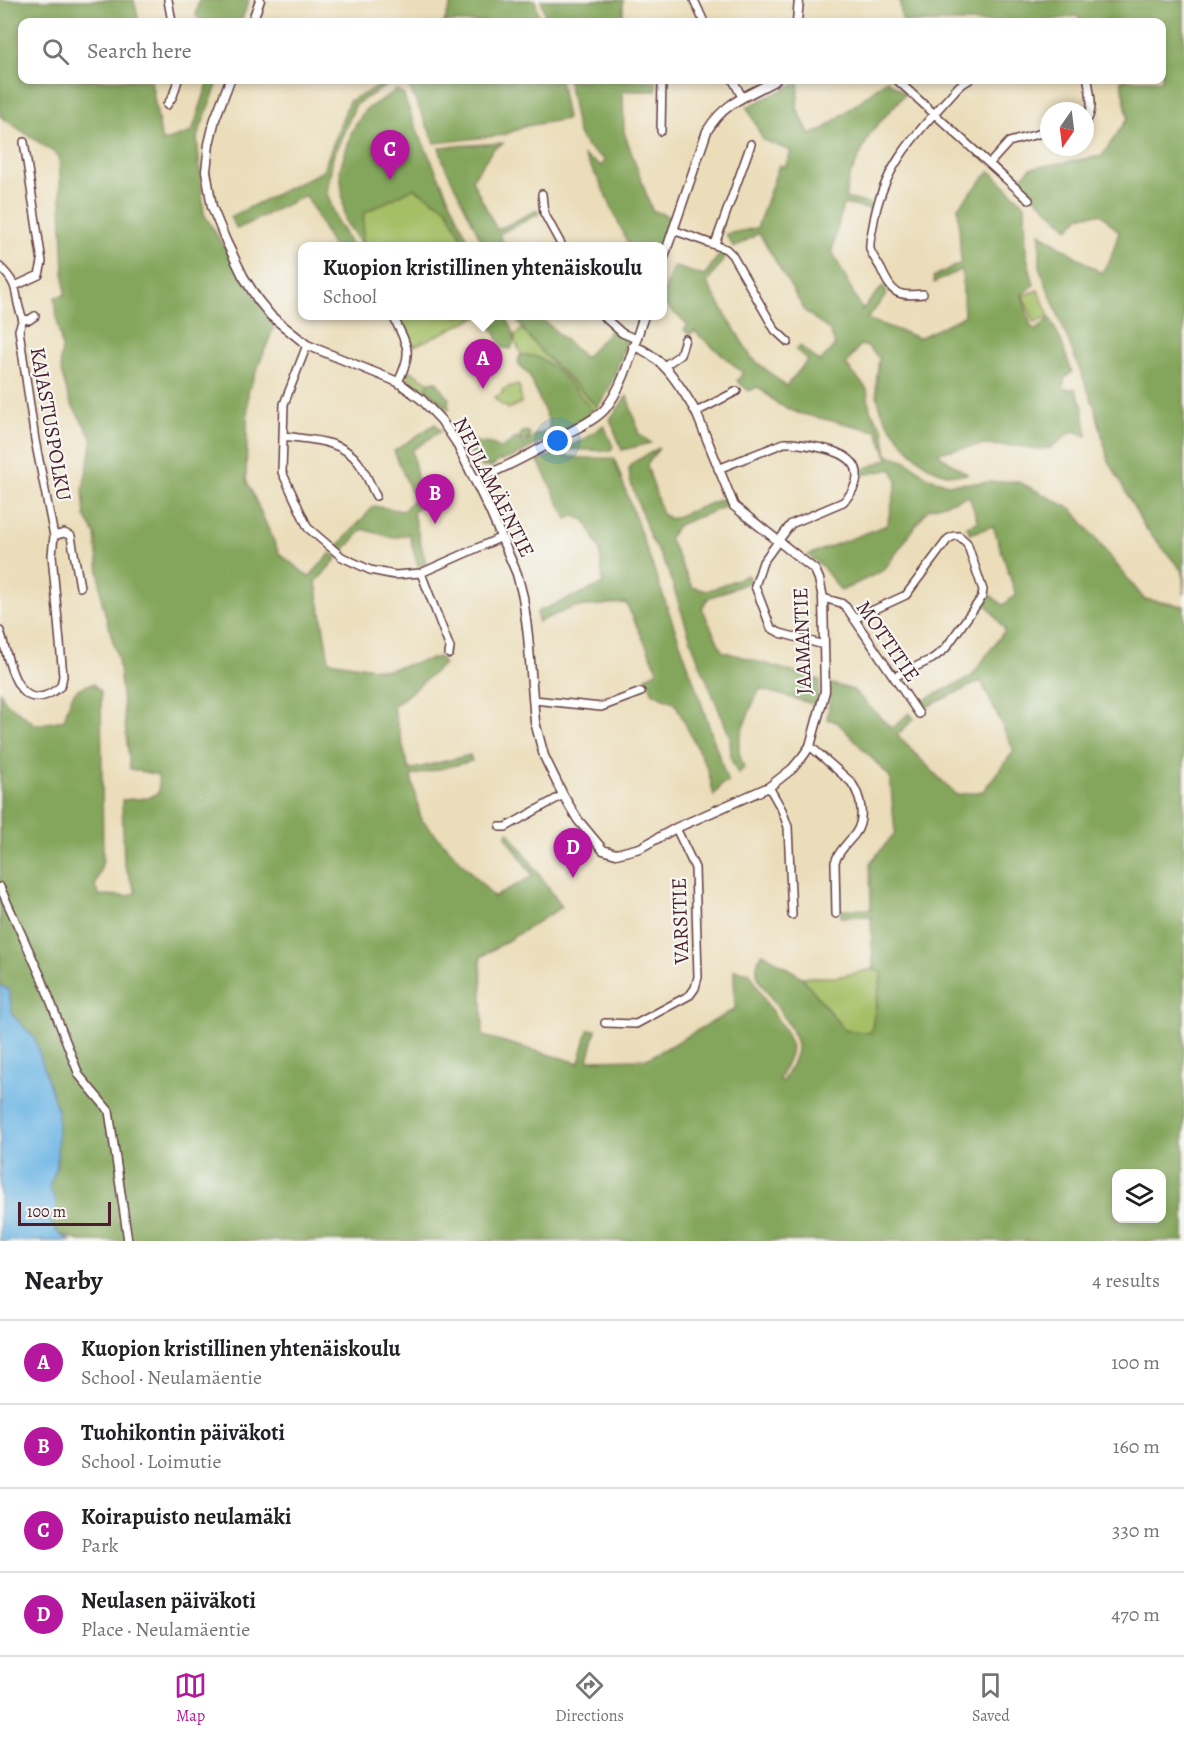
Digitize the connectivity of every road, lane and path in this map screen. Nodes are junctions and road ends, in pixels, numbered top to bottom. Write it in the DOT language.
graph roads {
  1 [pos="168,0"];
  2 [pos="260,0"];
  3 [pos="694,0"];
  4 [pos="799,0"];
  5 [pos="171,18"];
  6 [pos="253,18"];
  7 [pos="702,18"];
  8 [pos="797,18"];
  9 [pos="177,84"];
  10 [pos="228,84"];
  11 [pos="662,84"];
  12 [pos="735,84"];
  13 [pos="768,84"];
  14 [pos="901,84"];
  15 [pos="962,84"];
  16 [pos="1089,84"];
  17 [pos="742,97"];
  18 [pos="1091,102"];
  19 [pos="167,105"];
  20 [pos="934,114"];
  21 [pos="661,131"];
  22 [pos="1040,133"];
  23 [pos="24,142"];
  24 [pos="751,144"];
  25 [pos="990,163"];
  26 [pos="542,194"];
  27 [pos="1029,200"];
  28 [pos="673,230"];
  29 [pos="560,242"];
  30 [pos="715,244"];
  31 [pos="667,248"];
  32 [pos="0,267"];
  33 [pos="15,286"];
  34 [pos="923,294"];
  35 [pos="35,316"];
  36 [pos="23,319"];
  37 [pos="395,320"];
  38 [pos="608,320"];
  39 [pos="642,320"];
  40 [pos="685,339"];
  41 [pos="635,342"];
  42 [pos="788,342"];
  43 [pos="307,345"];
  44 [pos="664,366"];
  45 [pos="398,382"];
  46 [pos="737,391"];
  47 [pos="696,412"];
  48 [pos="284,436"];
  49 [pos="718,469"];
  50 [pos="475,480"];
  51 [pos="376,496"];
  52 [pos="54,536"];
  53 [pos="502,537"];
  54 [pos="779,542"];
  55 [pos="422,573"];
  56 [pos="80,587"];
  57 [pos="823,598"];
  58 [pos="854,619"];
  59 [pos="0,631"];
  60 [pos="824,645"];
  61 [pos="449,651"];
  62 [pos="894,677"];
  63 [pos="641,692"];
  64 [pos="534,700"];
  65 [pos="919,714"];
  66 [pos="810,746"];
  67 [pos="768,787"];
  68 [pos="563,795"];
  69 [pos="500,827"];
  70 [pos="676,828"];
  71 [pos="616,854"];
  72 [pos="0,887"];
  73 [pos="836,914"];
  74 [pos="792,915"];
  75 [pos="605,1023"];
  76 [pos="128,1241"];
  1 -- 5 [label="street"];
  2 -- 6 [label="street"];
  3 -- 7 [label="street"];
  4 -- 8 [label="street"];
  9 -- 19 [label="street"];
  10 -- 43 [label="street, NEULAMÄENTIE"];
  11 -- 21 [label="street"];
  12 -- 17 [label="street"];
  13 -- 17 [label="street"];
  14 -- 20 [label="street"];
  15 -- 20 [label="street"];
  16 -- 18 [label="street"];
  17 -- 28 [label="street"];
  20 -- 25 [label="street"];
  20 -- 34 [label="street"];
  22 -- 25 [label="street"];
  23 -- 33 [label="street"];
  24 -- 30 [label="street"];
  25 -- 27 [label="street"];
  26 -- 29 [label="street"];
  28 -- 30 [label="street"];
  28 -- 31 [label="street"];
  30 -- 42 [label="street"];
  32 -- 33 [label="street"];
  33 -- 36 [label="street, KAJASTUSPOLKU"];
  35 -- 36 [label="street"];
  36 -- 52 [label="street, KAJASTUSPOLKU"];
  37 -- 45 [label="street"];
  38 -- 41 [label="street"];
  39 -- 41 [label="street"];
  40 -- 44 [label="street"];
  41 -- 44 [label="street, JAAMANTIE"];
  41 -- 50 [label="street"];
  43 -- 45 [label="street, NEULAMÄENTIE"];
  43 -- 48 [label="street"];
  44 -- 47 [label="street, JAAMANTIE"];
  45 -- 50 [label="street, NEULAMÄENTIE"];
  46 -- 47 [label="street"];
  47 -- 49 [label="street, JAAMANTIE"];
  48 -- 51 [label="street"];
  48 -- 55 [label="street"];
  49 -- 54 [label="street, JAAMANTIE"];
  49 -- 54 [label="street"];
  50 -- 53 [label="street, NEULAMÄENTIE"];
  52 -- 56 [label="street"];
  52 -- 59 [label="street, KAJASTUSPOLKU"];
  53 -- 55 [label="street"];
  53 -- 64 [label="street, NEULAMÄENTIE"];
  54 -- 57 [label="street, JAAMANTIE"];
  54 -- 60 [label="street"];
  55 -- 61 [label="street"];
  57 -- 58 [label="street, MOTTITIE"];
  57 -- 60 [label="street, JAAMANTIE"];
  58 -- 62 [label="street, MOTTITIE"];
  58 -- 62 [label="street"];
  60 -- 66 [label="street, JAAMANTIE"];
  62 -- 65 [label="street, MOTTITIE"];
  63 -- 64 [label="street"];
  64 -- 68 [label="street, NEULAMÄENTIE"];
  66 -- 67 [label="street, JAAMANTIE"];
  66 -- 73 [label="street"];
  67 -- 70 [label="street, JAAMANTIE"];
  67 -- 74 [label="street"];
  68 -- 69 [label="street"];
  68 -- 71 [label="street, NEULAMÄENTIE"];
  70 -- 71 [label="street, JAAMANTIE"];
  70 -- 75 [label="street, VARSITIE"];
  72 -- 76 [label="street"];
}
